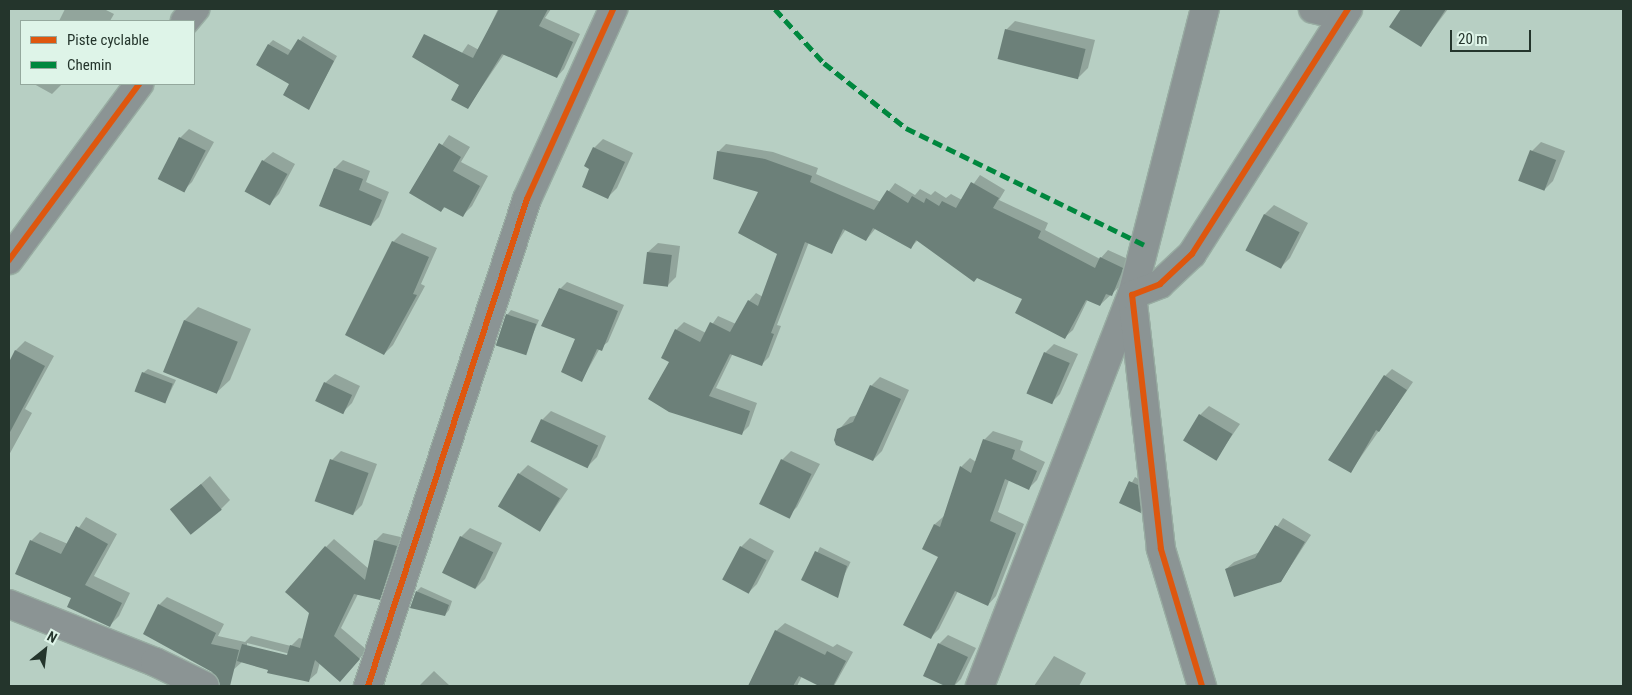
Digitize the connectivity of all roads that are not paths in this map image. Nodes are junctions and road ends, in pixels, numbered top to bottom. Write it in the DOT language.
graph roads {
  1 [pos="195,9"];
  2 [pos="613,9"];
  3 [pos="1205,9"];
  4 [pos="1313,9"];
  5 [pos="1345,12"];
  6 [pos="186,20"];
  7 [pos="138,85"];
  8 [pos="9,260"];
  9 [pos="1132,295"];
  10 [pos="9,604"];
  11 [pos="205,686"];
  12 [pos="368,686"];
  13 [pos="980,686"];
  14 [pos="1202,686"];
  1 -- 6 [label="street"];
  2 -- 12 [label="street"];
  3 -- 9 [label="street"];
  4 -- 5 [label="street"];
  5 -- 9 [label="street"];
  7 -- 8 [label="street"];
  9 -- 13 [label="street"];
  9 -- 14 [label="street"];
  10 -- 11 [label="street"];
}
